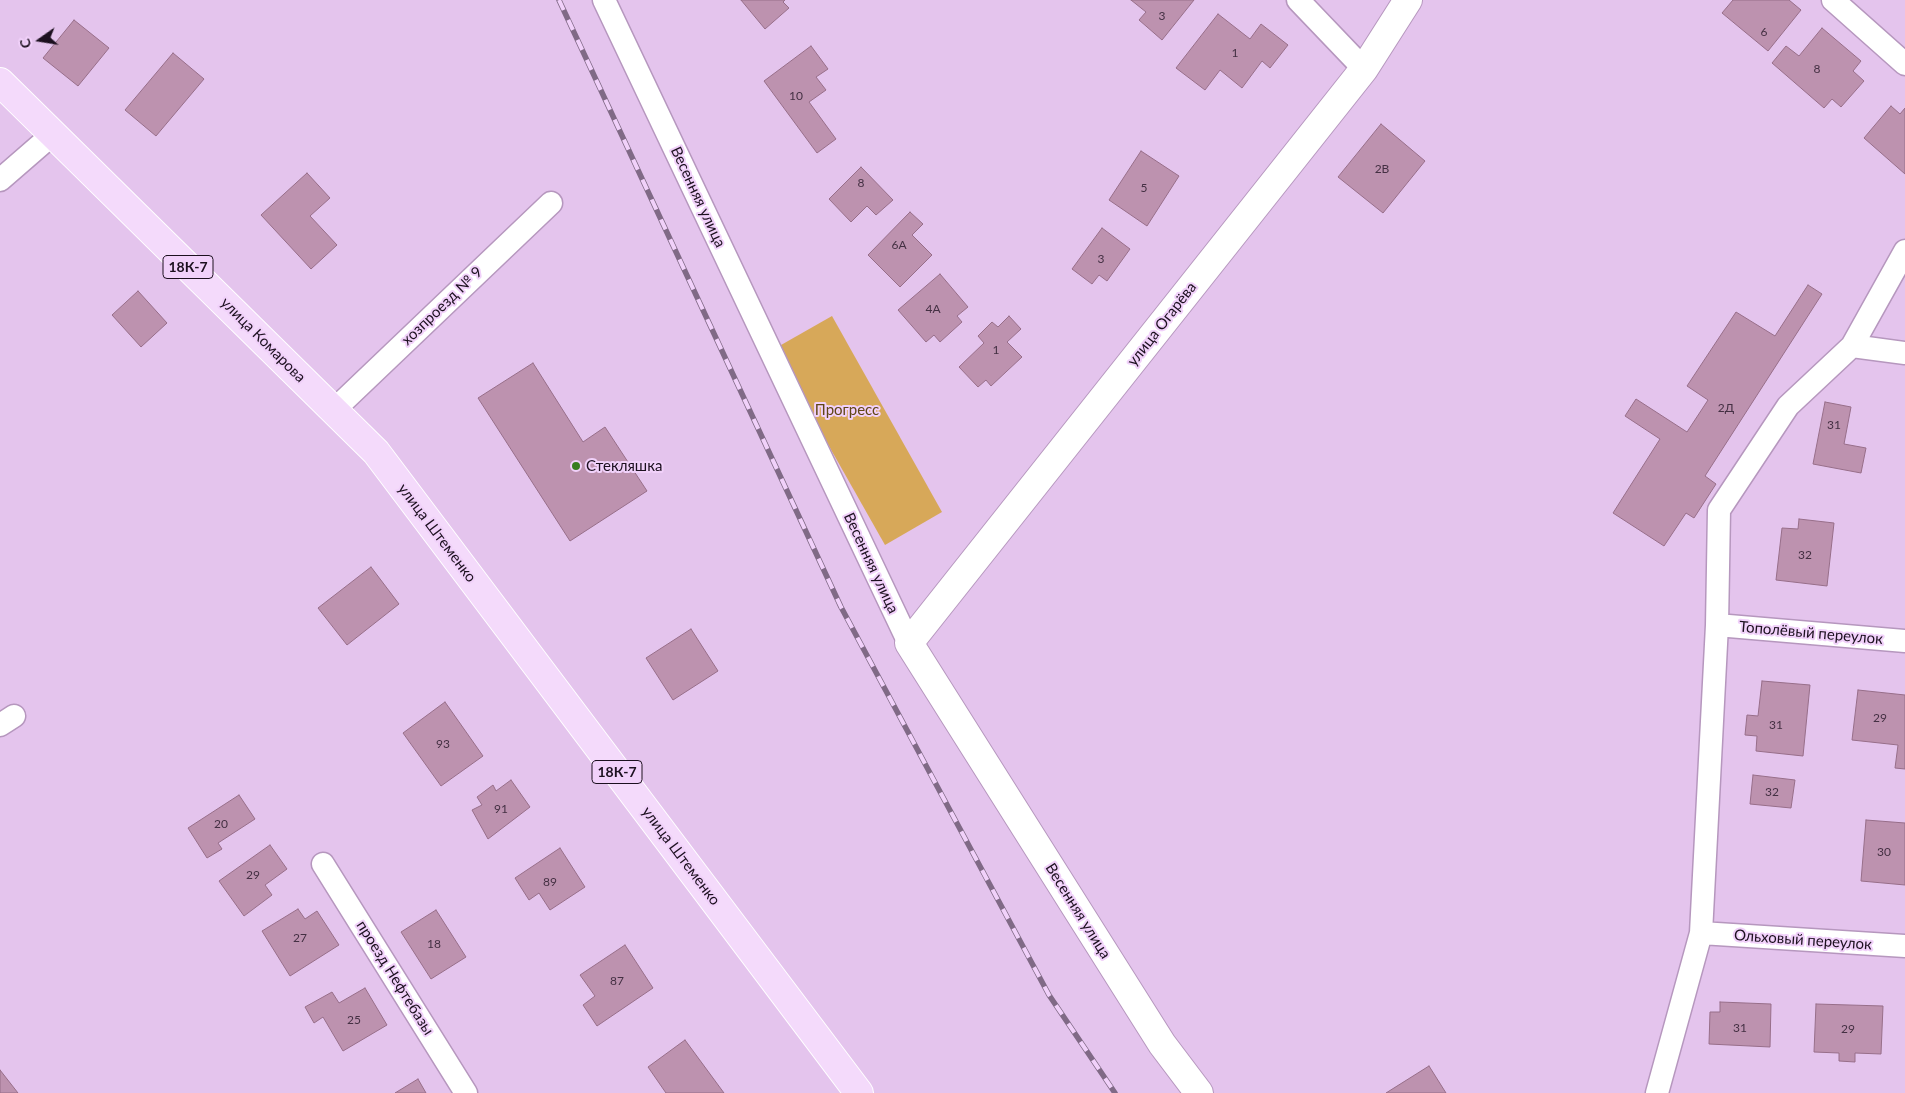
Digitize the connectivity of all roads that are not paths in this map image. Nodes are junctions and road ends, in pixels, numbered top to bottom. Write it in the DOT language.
graph roads {
  1 [pos="604,0"];
  2 [pos="1298,0"];
  3 [pos="1408,0"];
  4 [pos="1833,0"];
  5 [pos="1905,64"];
  6 [pos="1364,69"];
  7 [pos="0,82"];
  8 [pos="54,134"];
  9 [pos="0,180"];
  10 [pos="550,203"];
  11 [pos="1905,251"];
  12 [pos="1852,346"];
  13 [pos="1905,353"];
  14 [pos="334,410"];
  15 [pos="376,452"];
  16 [pos="1717,625"];
  17 [pos="1905,641"];
  18 [pos="909,643"];
  19 [pos="323,864"];
  20 [pos="1701,933"];
  21 [pos="1905,946"];
  22 [pos="466,1093"];
  23 [pos="859,1093"];
  24 [pos="1199,1093"];
  25 [pos="1657,1093"];
  1 -- 18 [label="street, Весенняя улица"];
  2 -- 6 [label="street"];
  3 -- 6 [label="main road, улица Огарёва"];
  4 -- 5 [label="street"];
  6 -- 18 [label="main road, улица Огарёва"];
  7 -- 8 [label="main road, улица Комарова / 18К-7"];
  8 -- 9 [label="street"];
  8 -- 14 [label="main road, улица Комарова / 18К-7"];
  10 -- 14 [label="street, хозпроезд № 9"];
  11 -- 12 [label="street"];
  12 -- 13 [label="street"];
  12 -- 16 [label="street"];
  14 -- 15 [label="main road, улица Комарова / 18К-7"];
  15 -- 23 [label="main road, улица Штеменко / 18К-7"];
  16 -- 17 [label="street, Тополёвый переулок"];
  16 -- 20 [label="street"];
  18 -- 24 [label="main road, Весенняя улица"];
  19 -- 22 [label="street, проезд Нефтебазы"];
  20 -- 21 [label="street, Ольховый переулок"];
  20 -- 25 [label="street"];
}
